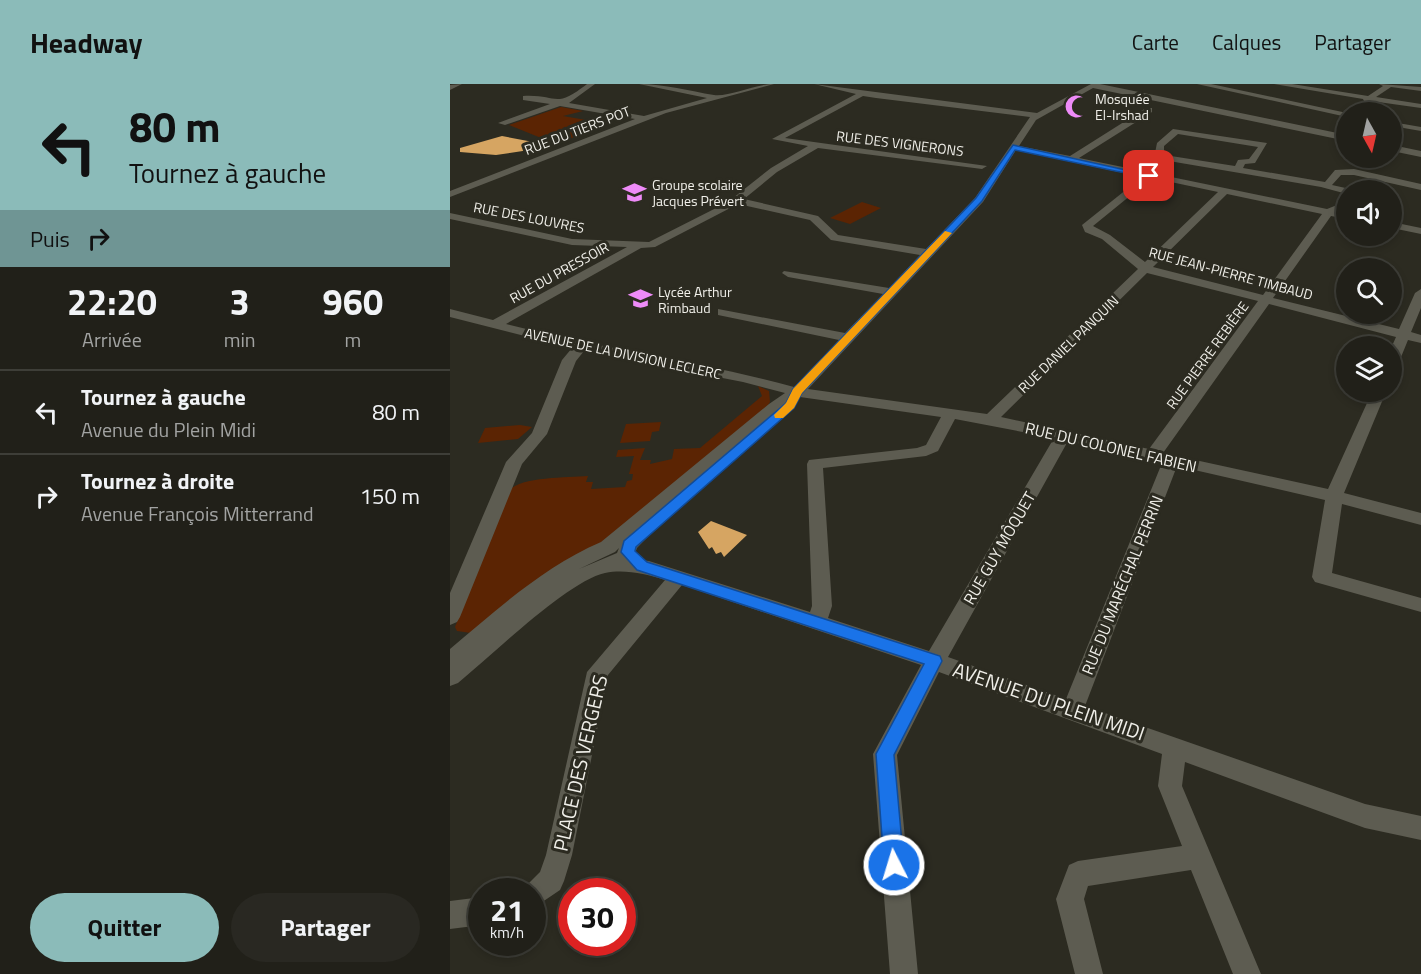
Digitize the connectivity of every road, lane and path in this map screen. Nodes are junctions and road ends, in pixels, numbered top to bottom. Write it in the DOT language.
graph roads {
  1 [pos="458,84"];
  2 [pos="591,84"];
  3 [pos="643,84"];
  4 [pos="770,84"];
  5 [pos="818,84"];
  6 [pos="1201,84"];
  7 [pos="1278,84"];
  8 [pos="1388,84"];
  9 [pos="1095,85"];
  10 [pos="450,87"];
  11 [pos="1421,89"];
  12 [pos="861,94"];
  13 [pos="716,96"];
  14 [pos="526,98"];
  15 [pos="1368,99"];
  16 [pos="1364,102"];
  17 [pos="560,104"];
  18 [pos="1421,106"];
  19 [pos="1149,110"];
  20 [pos="1336,113"];
  21 [pos="1036,115"];
  22 [pos="643,118"];
  23 [pos="1336,119"];
  24 [pos="1332,121"];
  25 [pos="502,123"];
  26 [pos="1323,126"];
  27 [pos="1402,126"];
  28 [pos="1421,129"];
  29 [pos="1314,131"];
  30 [pos="1336,136"];
  31 [pos="815,146"];
  32 [pos="1013,147"];
  33 [pos="1402,150"];
  34 [pos="1421,154"];
  35 [pos="1071,159"];
  36 [pos="982,166"];
  37 [pos="1238,170"];
  38 [pos="1149,176"];
  39 [pos="1384,179"];
  40 [pos="1327,185"];
  41 [pos="1421,187"];
  42 [pos="1336,188"];
  43 [pos="1225,191"];
  44 [pos="450,194"];
  45 [pos="737,201"];
  46 [pos="1336,209"];
  47 [pos="1329,212"];
  48 [pos="1336,214"];
  49 [pos="450,216"];
  50 [pos="1402,227"];
  51 [pos="1421,231"];
  52 [pos="638,246"];
  53 [pos="928,253"];
  54 [pos="1146,269"];
  55 [pos="788,273"];
  56 [pos="892,292"];
  57 [pos="1421,293"];
  58 [pos="1266,299"];
  59 [pos="722,312"];
  60 [pos="450,313"];
  61 [pos="494,325"];
  62 [pos="1404,335"];
  63 [pos="848,338"];
  64 [pos="1421,339"];
  65 [pos="1402,340"];
  66 [pos="581,346"];
  67 [pos="797,392"];
  68 [pos="1375,402"];
  69 [pos="950,413"];
  70 [pos="990,419"];
  71 [pos="1064,435"];
  72 [pos="1152,456"];
  73 [pos="1171,461"];
  74 [pos="1334,496"];
  75 [pos="1421,519"];
  76 [pos="635,559"];
  77 [pos="597,561"];
  78 [pos="678,578"];
  79 [pos="1421,605"];
  80 [pos="450,617"];
  81 [pos="816,624"];
  82 [pos="457,657"];
  83 [pos="934,661"];
  84 [pos="450,677"];
  85 [pos="1073,709"];
  86 [pos="1175,746"];
  87 [pos="1421,828"];
  88 [pos="1199,856"];
  89 [pos="546,885"];
  90 [pos="468,913"];
  91 [pos="450,915"];
  92 [pos="904,974"];
  93 [pos="1089,974"];
  94 [pos="1247,974"];
  1 -- 10 [label="street"];
  2 -- 17 [label="street"];
  3 -- 13 [label="street"];
  4 -- 13 [label="street, RUE DU TIERS POT"];
  5 -- 12 [label="street"];
  6 -- 20 [label="street"];
  7 -- 15 [label="street"];
  8 -- 11 [label="street"];
  8 -- 15 [label="street"];
  9 -- 21 [label="street"];
  9 -- 29 [label="street"];
  12 -- 21 [label="street"];
  12 -- 31 [label="street, RUE DES VIGNERONS"];
  13 -- 22 [label="street, RUE DU TIERS POT"];
  14 -- 17 [label="street"];
  15 -- 16 [label="street"];
  15 -- 18 [label="street"];
  17 -- 22 [label="street"];
  17 -- 25 [label="street"];
  19 -- 35 [label="street"];
  21 -- 32 [label="street"];
  22 -- 44 [label="street, RUE DU TIERS POT"];
  23 -- 24 [label="street"];
  26 -- 29 [label="street"];
  27 -- 28 [label="street"];
  29 -- 30 [label="street"];
  31 -- 36 [label="street, RUE DES VIGNERONS"];
  31 -- 45 [label="street, RUE DES LOUVRES"];
  32 -- 35 [label="street"];
  32 -- 53 [label="street"];
  33 -- 34 [label="street"];
  35 -- 38 [label="street"];
  37 -- 37 [label="street"];
  37 -- 40 [label="street"];
  38 -- 43 [label="street"];
  38 -- 54 [label="street, RUE JEAN-PIERRE TIMBAUD"];
  39 -- 40 [label="street"];
  39 -- 41 [label="street"];
  40 -- 42 [label="street"];
  43 -- 47 [label="street"];
  43 -- 54 [label="street, RUE DANIEL PANQUIN"];
  45 -- 52 [label="street, RUE DES LOUVRES"];
  45 -- 53 [label="street"];
  46 -- 47 [label="street"];
  47 -- 48 [label="street"];
  47 -- 58 [label="street, RUE PIERRE REBIÈRE"];
  49 -- 52 [label="street, RUE DES LOUVRES"];
  50 -- 51 [label="street"];
  52 -- 61 [label="street, RUE DU PRESSOIR"];
  53 -- 56 [label="street"];
  54 -- 58 [label="street, RUE JEAN-PIERRE TIMBAUD"];
  54 -- 70 [label="street, RUE DANIEL PANQUIN"];
  55 -- 56 [label="street"];
  56 -- 63 [label="street"];
  57 -- 62 [label="street"];
  58 -- 62 [label="street, RUE JEAN-PIERRE TIMBAUD"];
  58 -- 72 [label="street, RUE PIERRE REBIÈRE"];
  59 -- 63 [label="street"];
  60 -- 61 [label="street, AVENUE DE LA DIVISION LECLERC"];
  61 -- 66 [label="street, AVENUE DE LA DIVISION LECLERC"];
  62 -- 64 [label="street, RUE JEAN-PIERRE TIMBAUD"];
  62 -- 65 [label="street"];
  63 -- 67 [label="street"];
  66 -- 67 [label="street, AVENUE DE LA DIVISION LECLERC"];
  66 -- 80 [label="street"];
  67 -- 69 [label="street, RUE DU COLONEL FABIEN"];
  67 -- 76 [label="street"];
  67 -- 77 [label="street"];
  68 -- 74 [label="street"];
  69 -- 70 [label="street, RUE DU COLONEL FABIEN"];
  69 -- 81 [label="street"];
  70 -- 71 [label="street, RUE DU COLONEL FABIEN"];
  71 -- 72 [label="street, RUE DU COLONEL FABIEN"];
  71 -- 83 [label="street, RUE GUY MÔQUET"];
  72 -- 73 [label="street, RUE DU COLONEL FABIEN"];
  73 -- 74 [label="street, RUE DU COLONEL FABIEN"];
  73 -- 85 [label="street, RUE DU MARÉCHAL PERRIN"];
  74 -- 75 [label="street, RUE DU COLONEL FABIEN"];
  74 -- 79 [label="street"];
  76 -- 77 [label="street, AVENUE DU PLEIN MIDI"];
  76 -- 78 [label="street, AVENUE DU PLEIN MIDI"];
  77 -- 82 [label="street"];
  78 -- 81 [label="street, AVENUE DU PLEIN MIDI"];
  78 -- 89 [label="street, PLACE DES VERGERS"];
  81 -- 83 [label="street, AVENUE DU PLEIN MIDI"];
  82 -- 84 [label="street"];
  83 -- 85 [label="street, AVENUE DU PLEIN MIDI"];
  83 -- 92 [label="street, RUE GUY MÔQUET"];
  85 -- 86 [label="street, AVENUE DU PLEIN MIDI"];
  86 -- 87 [label="street, AVENUE DU PLEIN MIDI"];
  86 -- 88 [label="street"];
  88 -- 93 [label="street"];
  88 -- 94 [label="street"];
  90 -- 91 [label="street"];
}
